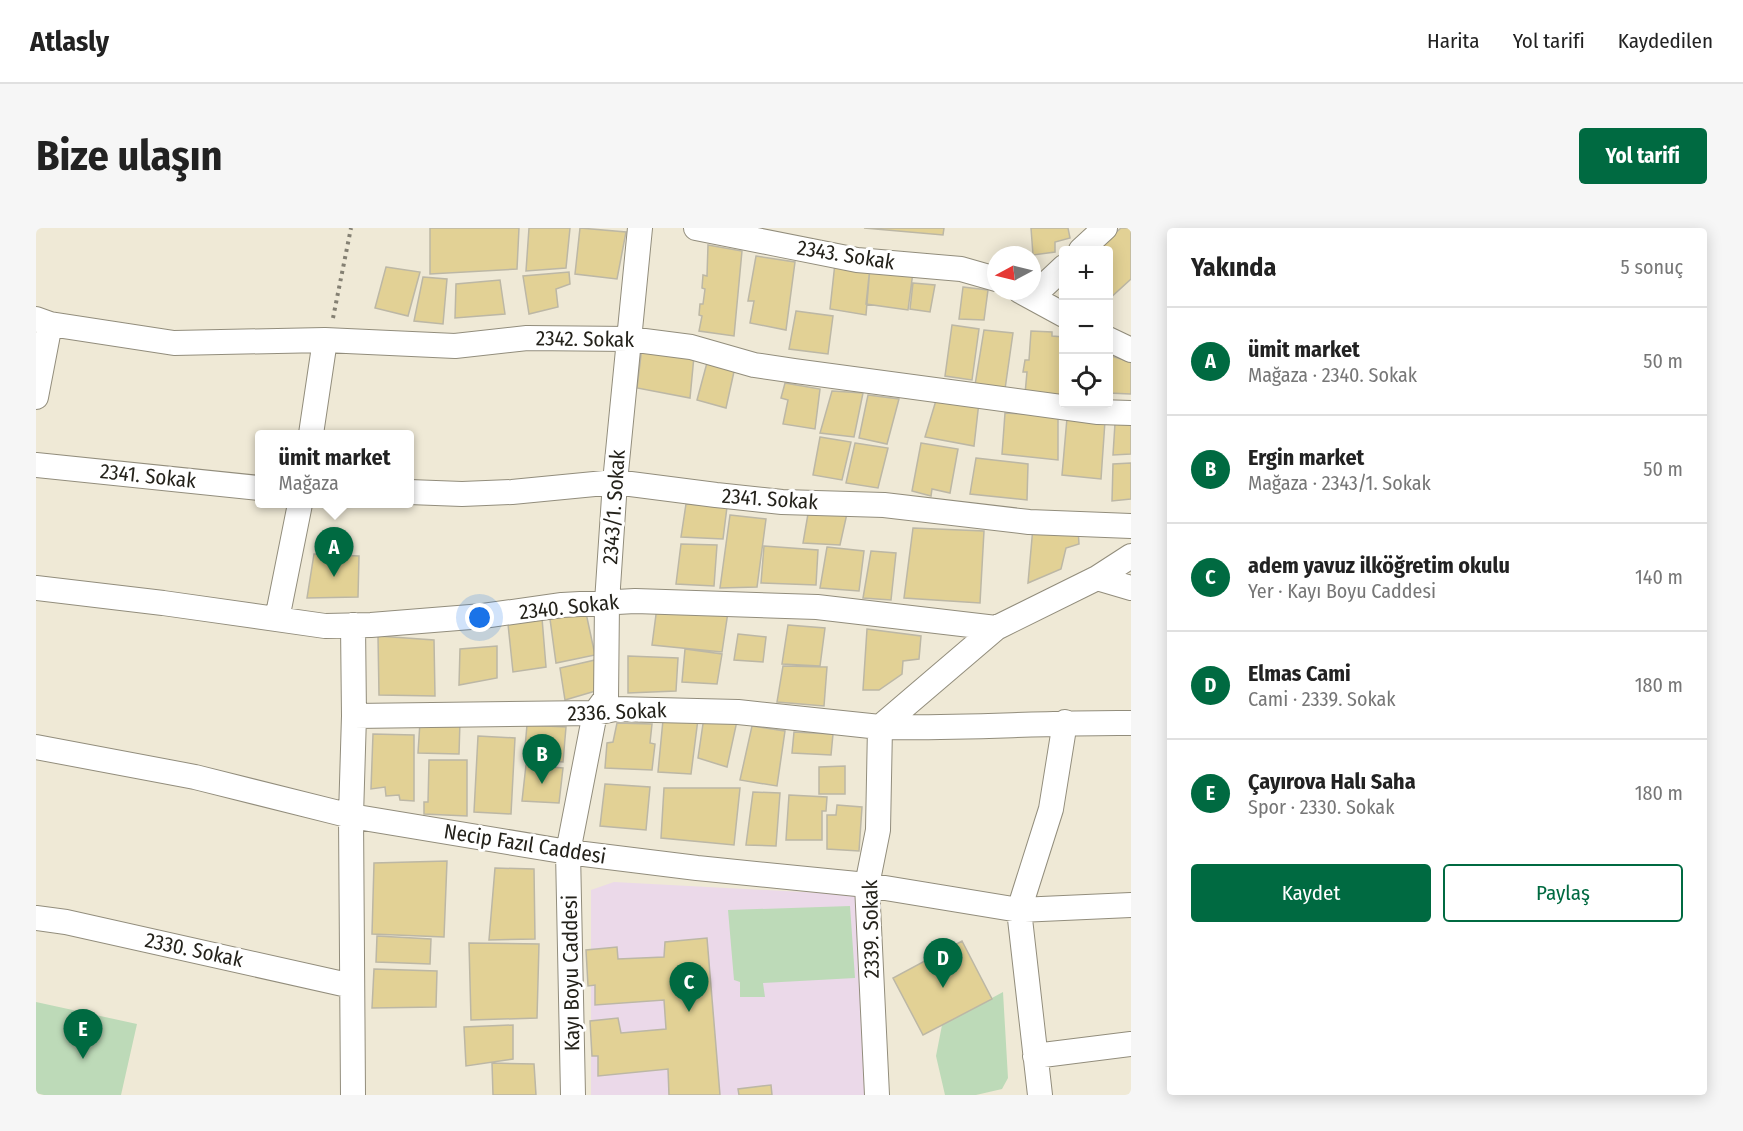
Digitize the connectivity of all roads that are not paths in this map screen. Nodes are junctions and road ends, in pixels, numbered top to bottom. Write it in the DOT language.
graph roads {
  1 [pos="640,228"];
  2 [pos="696,228"];
  3 [pos="1105,228"];
  4 [pos="1086,246"];
  5 [pos="1059,271"];
  6 [pos="987,276"];
  7 [pos="1041,283"];
  8 [pos="1037,300"];
  9 [pos="1059,312"];
  10 [pos="43,321"];
  11 [pos="629,339"];
  12 [pos="326,340"];
  13 [pos="1113,341"];
  14 [pos="1131,350"];
  15 [pos="36,397"];
  16 [pos="1131,414"];
  17 [pos="311,430"];
  18 [pos="36,465"];
  19 [pos="615,482"];
  20 [pos="255,488"];
  21 [pos="414,492"];
  22 [pos="299,508"];
  23 [pos="1131,526"];
  24 [pos="1131,556"];
  25 [pos="1097,579"];
  26 [pos="36,588"];
  27 [pos="1131,588"];
  28 [pos="607,602"];
  29 [pos="277,619"];
  30 [pos="353,625"];
  31 [pos="996,628"];
  32 [pos="595,713"];
  33 [pos="354,716"];
  34 [pos="1065,722"];
  35 [pos="1131,723"];
  36 [pos="879,727"];
  37 [pos="36,747"];
  38 [pos="351,816"];
  39 [pos="568,852"];
  40 [pos="867,885"];
  41 [pos="1131,905"];
  42 [pos="1019,910"];
  43 [pos="36,918"];
  44 [pos="352,986"];
  45 [pos="1131,1044"];
  46 [pos="1035,1056"];
  47 [pos="353,1095"];
  48 [pos="573,1095"];
  49 [pos="877,1095"];
  50 [pos="1040,1095"];
  1 -- 11 [label="street, 2343/1. Sokak"];
  2 -- 6 [label="street, 2343. Sokak"];
  3 -- 4 [label="street"];
  5 -- 7 [label="street"];
  8 -- 9 [label="street"];
  10 -- 12 [label="street, 2342. Sokak"];
  10 -- 15 [label="street"];
  11 -- 12 [label="street, 2342. Sokak"];
  11 -- 16 [label="street, 2342. Sokak"];
  11 -- 19 [label="street, 2343/1. Sokak"];
  12 -- 17 [label="street"];
  13 -- 14 [label="street"];
  18 -- 20 [label="street, 2341. Sokak"];
  19 -- 21 [label="street, 2341. Sokak"];
  19 -- 23 [label="street, 2341. Sokak"];
  19 -- 28 [label="street, 2343/1. Sokak"];
  22 -- 29 [label="street"];
  24 -- 25 [label="street"];
  25 -- 27 [label="street"];
  25 -- 31 [label="street"];
  26 -- 29 [label="street, 2340. Sokak"];
  28 -- 30 [label="street, 2340. Sokak"];
  28 -- 31 [label="street, 2340. Sokak"];
  28 -- 32 [label="street, 2343/1. Sokak"];
  29 -- 30 [label="street, 2340. Sokak"];
  30 -- 33 [label="street"];
  31 -- 36 [label="street"];
  32 -- 33 [label="street, 2336. Sokak"];
  32 -- 36 [label="street, 2336. Sokak"];
  32 -- 39 [label="street, 2343/1. Sokak"];
  33 -- 38 [label="street"];
  34 -- 35 [label="street"];
  34 -- 36 [label="street"];
  34 -- 42 [label="street"];
  36 -- 40 [label="street, 2339. Sokak"];
  37 -- 38 [label="street, Necip Fazıl Caddesi"];
  38 -- 39 [label="street, Necip Fazıl Caddesi"];
  38 -- 44 [label="street"];
  39 -- 40 [label="street, Necip Fazıl Caddesi"];
  39 -- 48 [label="street, Kayı Boyu Caddesi"];
  40 -- 42 [label="street, Necip Fazıl Caddesi"];
  40 -- 49 [label="street, 2339. Sokak"];
  41 -- 42 [label="street, Necip Fazıl Caddesi"];
  42 -- 46 [label="street"];
  43 -- 44 [label="street, 2330. Sokak"];
  44 -- 47 [label="street"];
  45 -- 46 [label="street"];
  46 -- 50 [label="street"];
}
